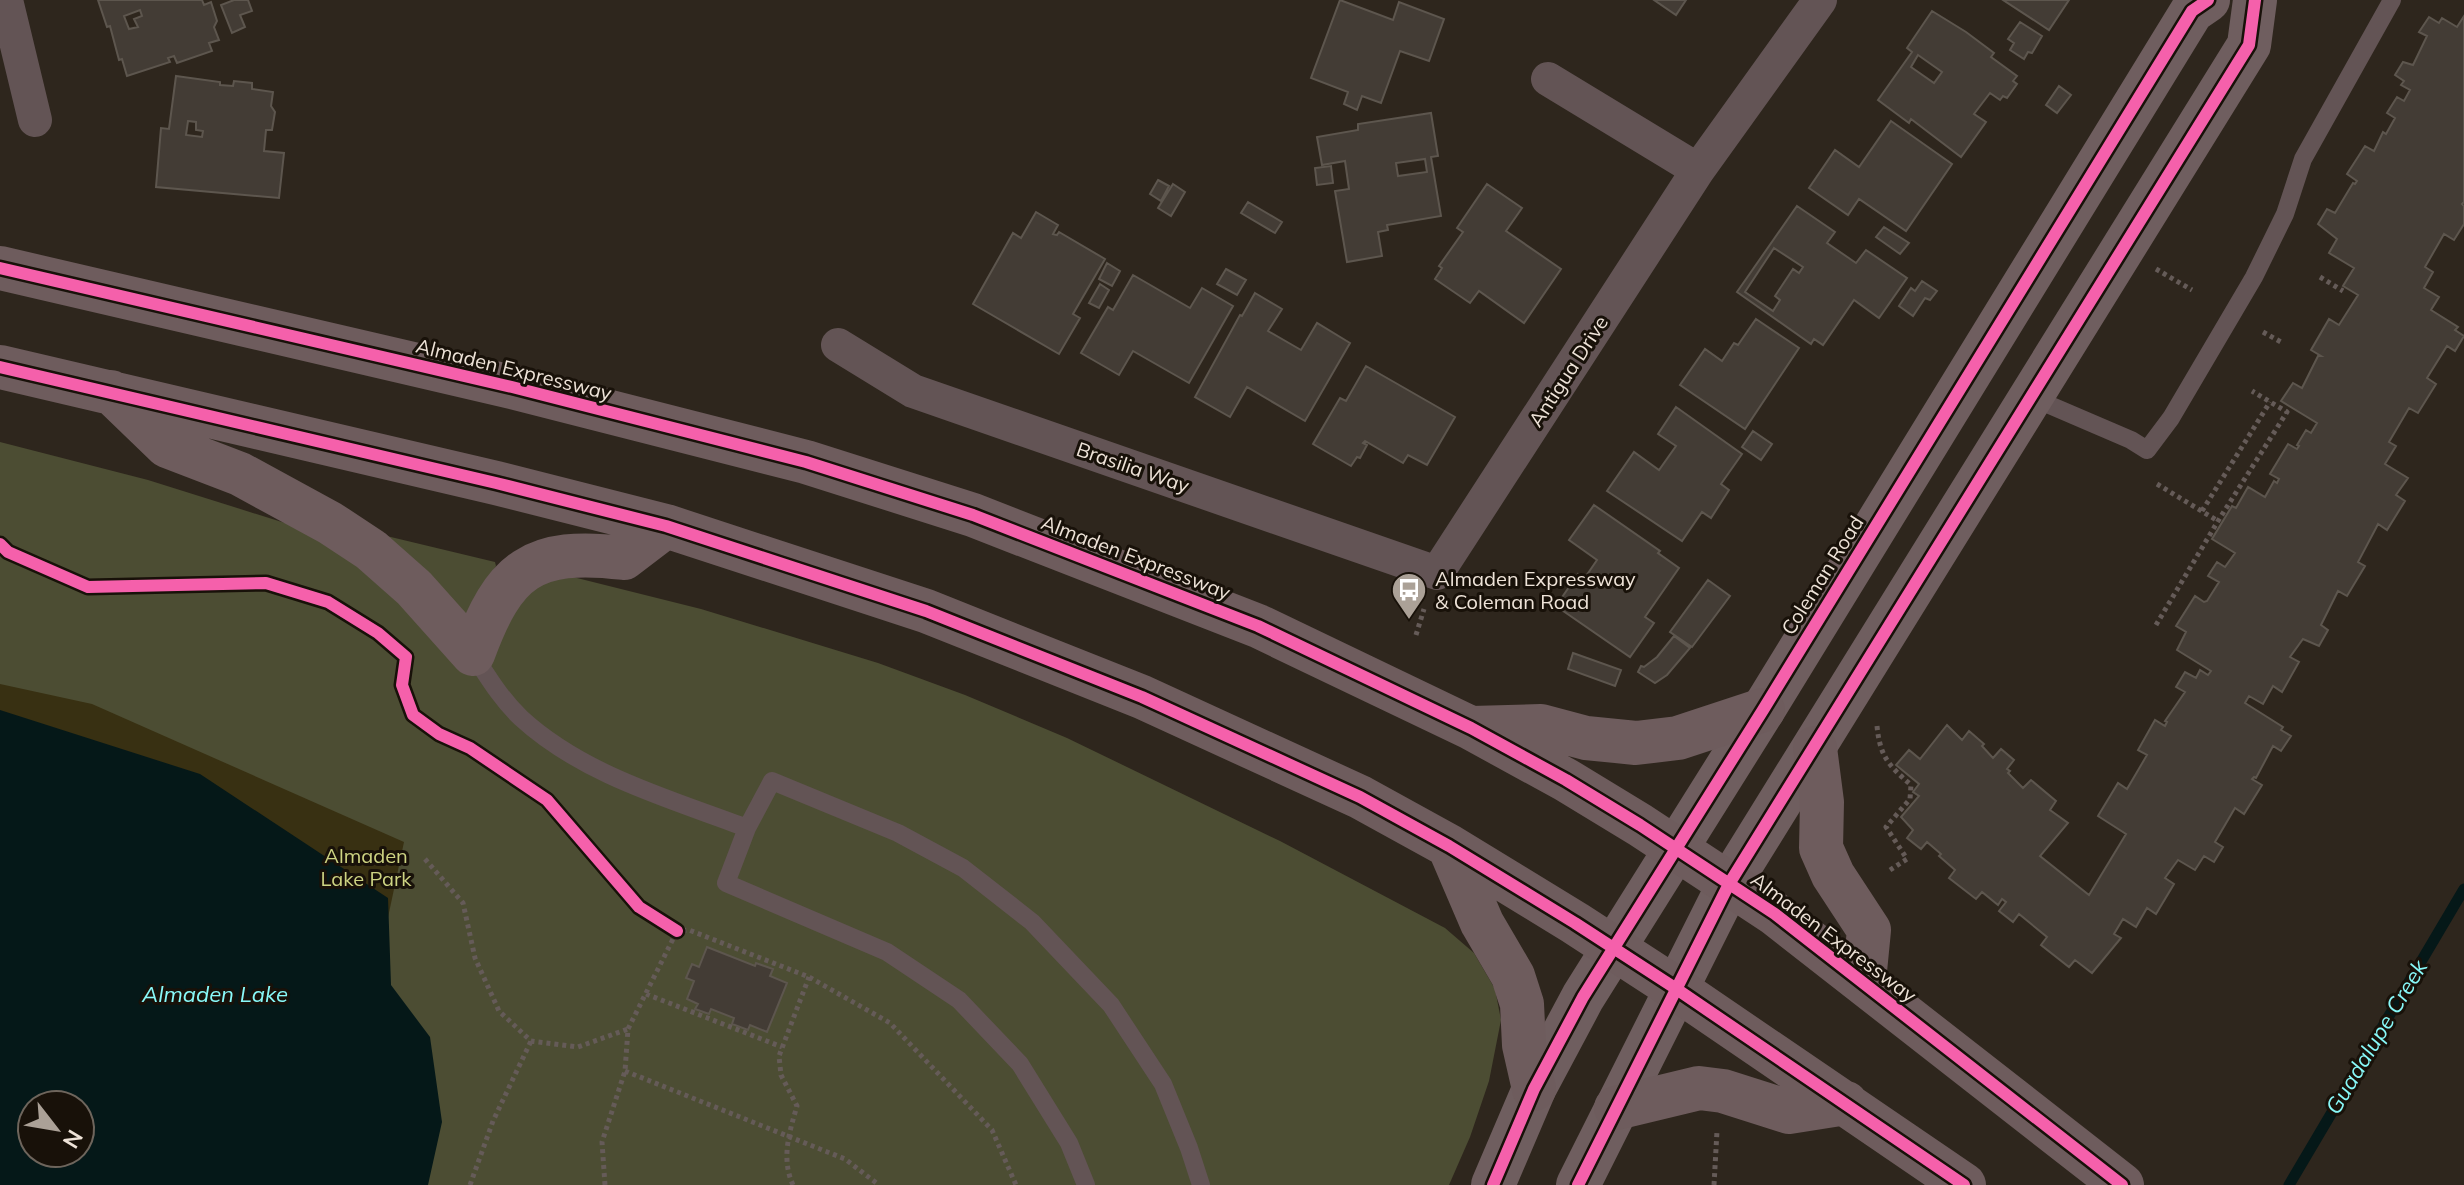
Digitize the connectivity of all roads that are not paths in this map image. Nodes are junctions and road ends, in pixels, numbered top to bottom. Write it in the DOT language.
graph roads {
  1 [pos="6,0"];
  2 [pos="1820,0"];
  3 [pos="2208,0"];
  4 [pos="2255,0"];
  5 [pos="2392,0"];
  6 [pos="1548,79"];
  7 [pos="35,120"];
  8 [pos="1698,170"];
  9 [pos="0,268"];
  10 [pos="838,345"];
  11 [pos="0,367"];
  12 [pos="111,392"];
  13 [pos="2033,398"];
  14 [pos="666,526"];
  15 [pos="1437,573"];
  16 [pos="473,654"];
  17 [pos="1763,710"];
  18 [pos="1471,728"];
  19 [pos="1815,748"];
  20 [pos="747,828"];
  21 [pos="1449,846"];
  22 [pos="1674,848"];
  23 [pos="1729,884"];
  24 [pos="1614,948"];
  25 [pos="1864,981"];
  26 [pos="1675,988"];
  27 [pos="1534,1089"];
  28 [pos="1846,1103"];
  29 [pos="1616,1108"];
  30 [pos="1086,1185"];
  31 [pos="1201,1185"];
  32 [pos="1493,1185"];
  33 [pos="1578,1185"];
  34 [pos="1964,1185"];
  35 [pos="2122,1185"];
  1 -- 7 [label="street"];
  2 -- 8 [label="street, Antigua Drive"];
  3 -- 17 [label="street, Coleman Road"];
  4 -- 13 [label="street"];
  5 -- 13 [label="lane"];
  6 -- 8 [label="street"];
  8 -- 15 [label="street, Antigua Drive"];
  9 -- 18 [label="main road, Almaden Expressway"];
  10 -- 15 [label="street, Brasilia Way"];
  11 -- 12 [label="main road"];
  12 -- 14 [label="main road"];
  12 -- 16 [label="main road"];
  13 -- 19 [label="street"];
  14 -- 16 [label="main road"];
  14 -- 21 [label="main road"];
  16 -- 20 [label="lane"];
  17 -- 18 [label="main road"];
  17 -- 22 [label="street, Coleman Road"];
  18 -- 22 [label="main road, Almaden Expressway"];
  19 -- 23 [label="street"];
  19 -- 25 [label="main road"];
  20 -- 30 [label="lane"];
  20 -- 31 [label="lane"];
  21 -- 24 [label="main road"];
  21 -- 27 [label="main road"];
  22 -- 23 [label="main road, Almaden Expressway"];
  22 -- 24 [label="street, Coleman Road"];
  23 -- 25 [label="main road, Almaden Expressway"];
  23 -- 26 [label="street"];
  24 -- 26 [label="main road"];
  24 -- 27 [label="street, Coleman Road"];
  25 -- 35 [label="main road, Almaden Expressway"];
  26 -- 28 [label="main road"];
  26 -- 29 [label="street"];
  27 -- 32 [label="street, Coleman Road"];
  28 -- 29 [label="main road"];
  28 -- 34 [label="main road"];
  29 -- 33 [label="street"];
}
